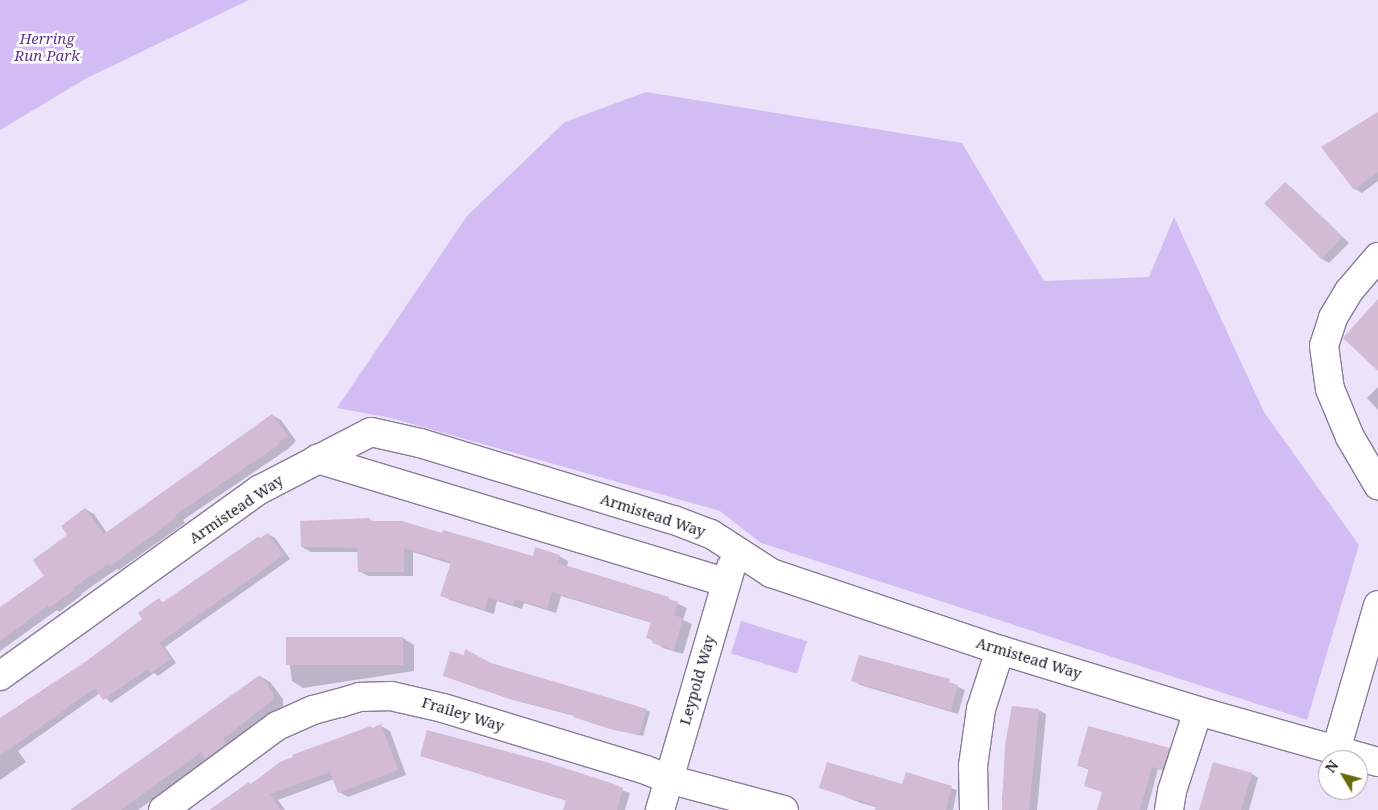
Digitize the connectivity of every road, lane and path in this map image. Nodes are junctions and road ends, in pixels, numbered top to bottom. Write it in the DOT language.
graph roads {
  1 [pos="1378,257"];
  2 [pos="317,459"];
  3 [pos="1378,486"];
  4 [pos="736,551"];
  5 [pos="725,582"];
  6 [pos="1378,605"];
  7 [pos="1000,650"];
  8 [pos="0,676"];
  9 [pos="1198,711"];
  10 [pos="1336,750"];
  11 [pos="668,779"];
  12 [pos="163,810"];
  13 [pos="660,810"];
  14 [pos="784,810"];
  15 [pos="974,810"];
  16 [pos="1170,810"];
  1 -- 3 [label="street"];
  2 -- 4 [label="street, Armistead Way"];
  2 -- 5 [label="street"];
  2 -- 8 [label="street, Armistead Way"];
  4 -- 5 [label="street, Leypold Way"];
  4 -- 7 [label="street, Armistead Way"];
  5 -- 11 [label="street, Leypold Way"];
  6 -- 10 [label="street"];
  7 -- 9 [label="street, Armistead Way"];
  7 -- 15 [label="street"];
  9 -- 10 [label="street, Armistead Way"];
  9 -- 16 [label="street"];
  11 -- 12 [label="street, Frailey Way"];
  11 -- 13 [label="street, Leypold Way"];
  11 -- 14 [label="street, Frailey Way"];
}
